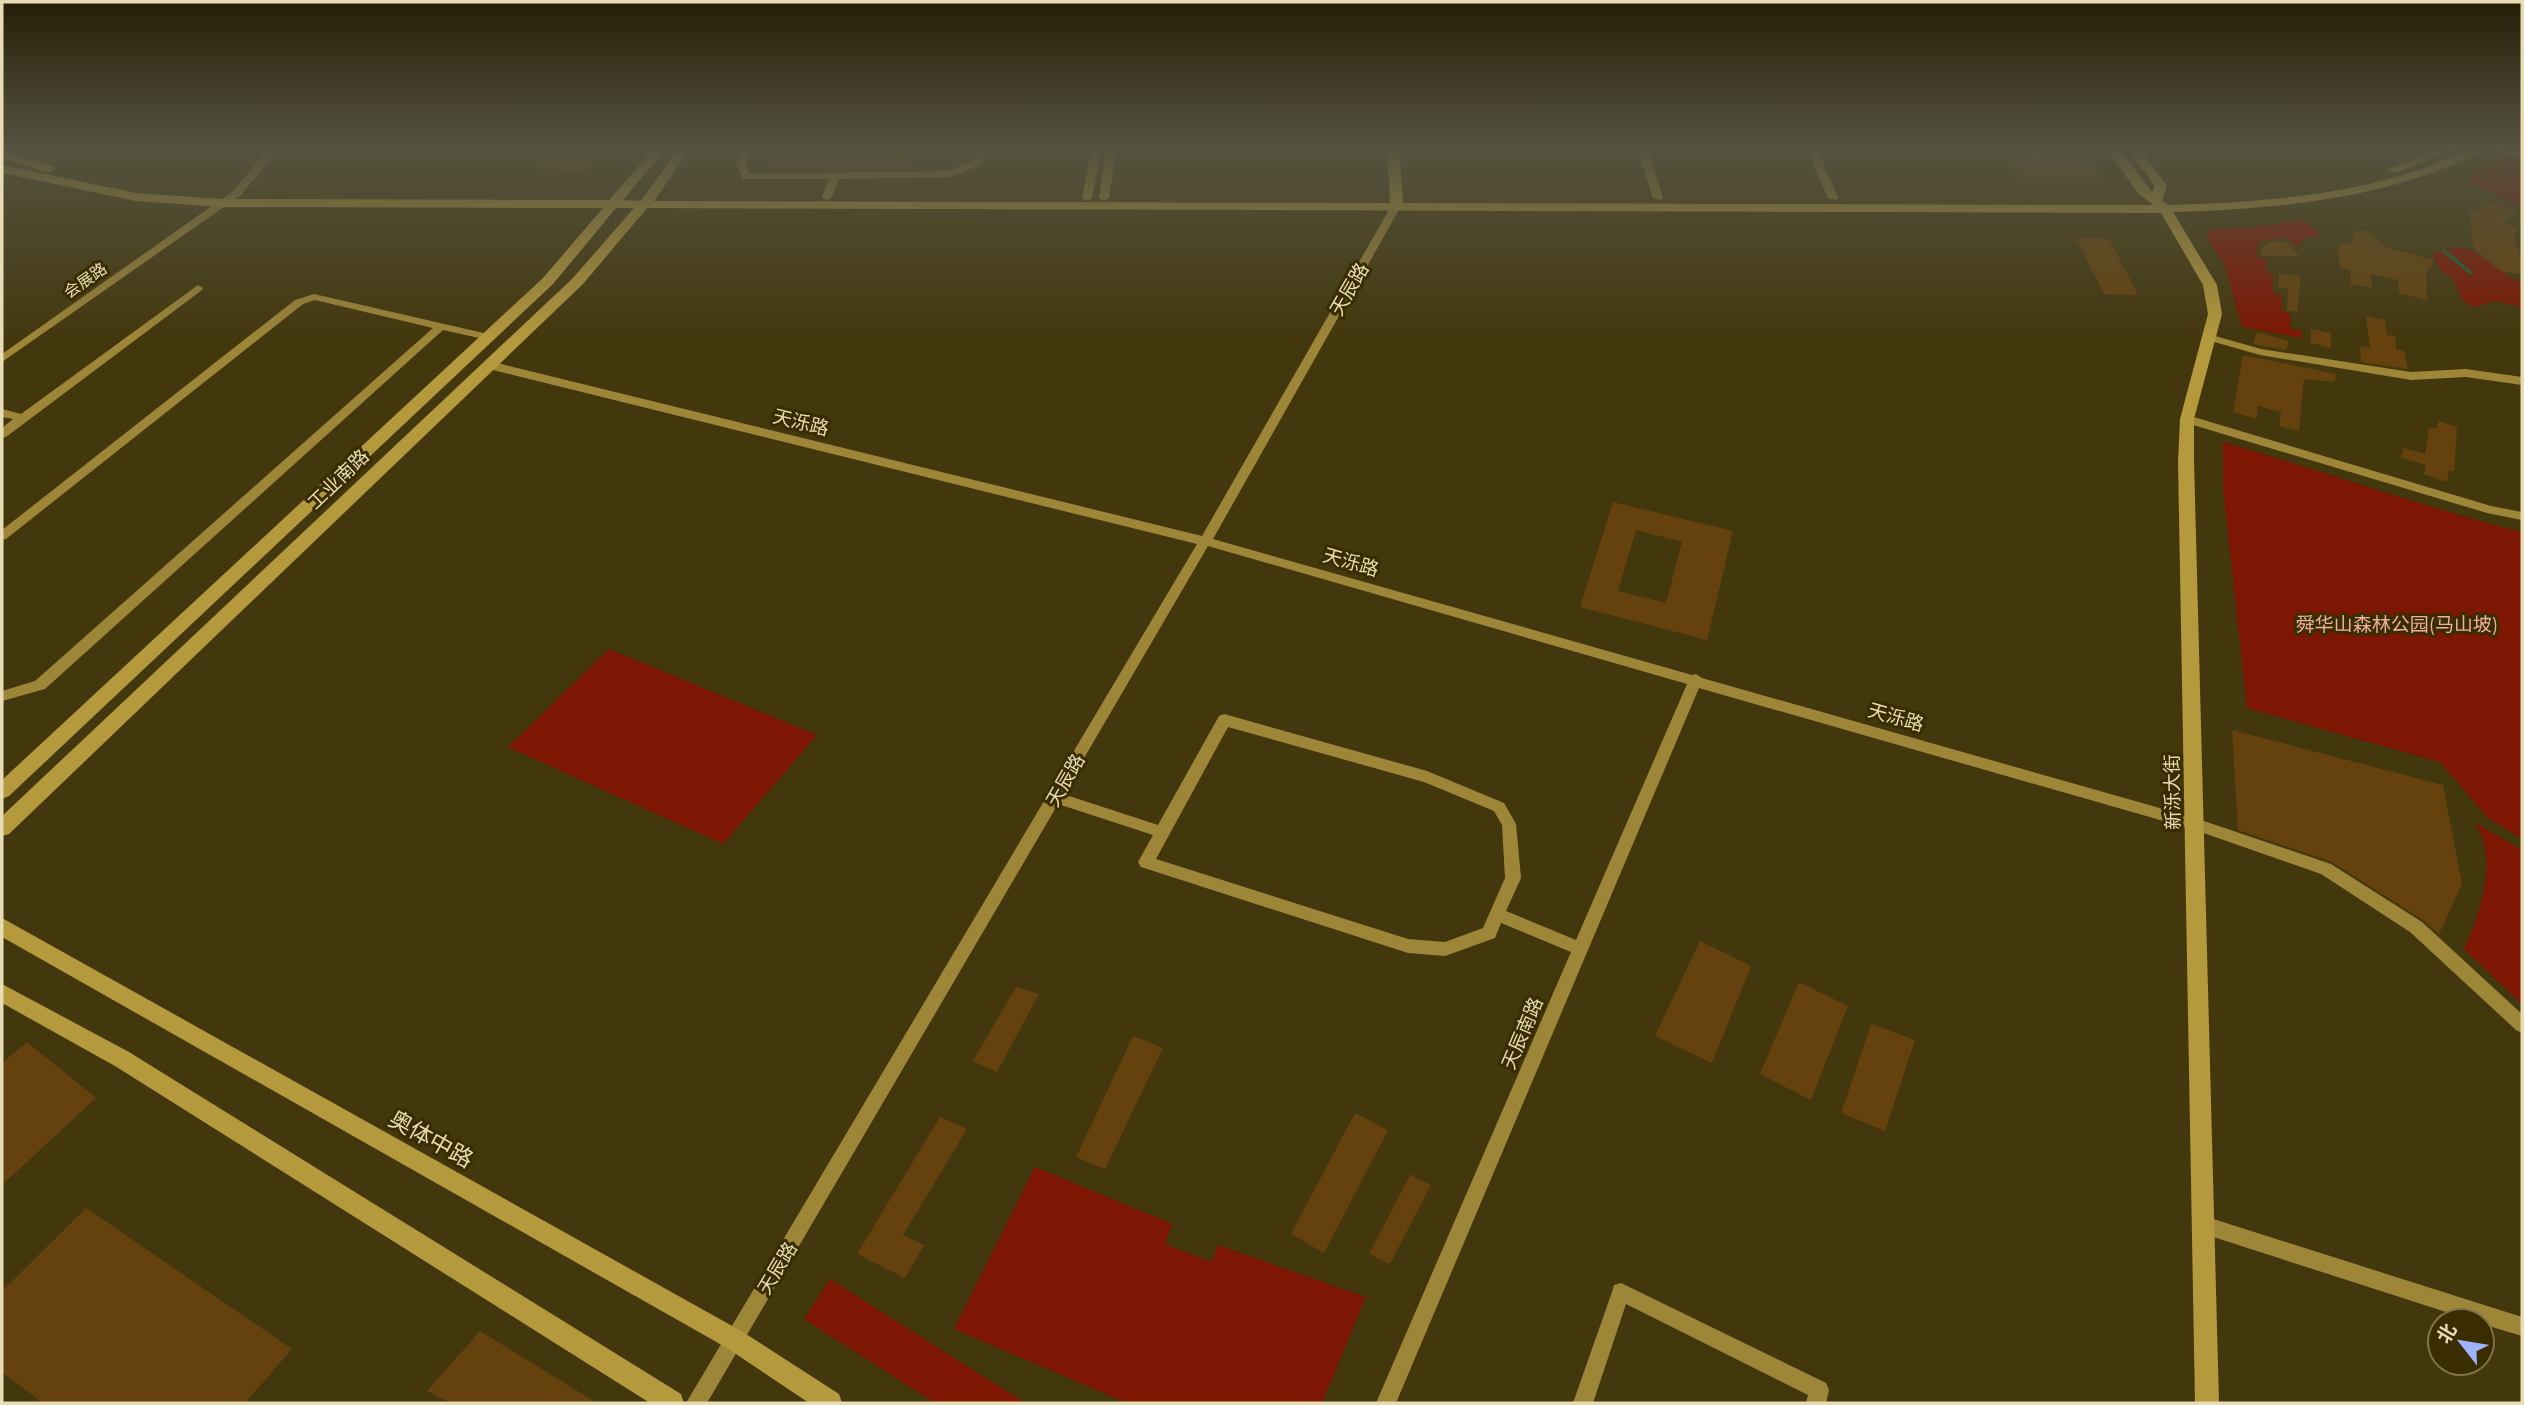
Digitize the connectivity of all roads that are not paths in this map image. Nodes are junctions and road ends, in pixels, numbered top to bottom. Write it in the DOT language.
graph roads {
  1 [pos="209,211"];
  2 [pos="608,211"];
  3 [pos="638,211"];
  4 [pos="1393,211"];
  5 [pos="2165,211"];
  6 [pos="198,288"];
  7 [pos="441,326"];
  8 [pos="488,337"];
  9 [pos="2208,337"];
  10 [pos="2,359"];
  11 [pos="489,365"];
  12 [pos="2522,381"];
  13 [pos="2,413"];
  14 [pos="23,418"];
  15 [pos="2187,419"];
  16 [pos="2,434"];
  17 [pos="2522,516"];
  18 [pos="2,536"];
  19 [pos="1205,541"];
  20 [pos="1696,679"];
  21 [pos="2,696"];
  22 [pos="2,791"];
  23 [pos="1055,797"];
  24 [pos="2195,824"];
  25 [pos="2,828"];
  26 [pos="1163,832"];
  27 [pos="1498,915"];
  28 [pos="2,928"];
  29 [pos="1581,950"];
  30 [pos="2,993"];
  31 [pos="2522,1025"];
  32 [pos="2204,1225"];
  33 [pos="2522,1328"];
  34 [pos="735,1340"];
  35 [pos="672,1403"];
  36 [pos="696,1403"];
  37 [pos="830,1403"];
  38 [pos="1386,1403"];
  39 [pos="1583,1403"];
  40 [pos="1816,1403"];
  41 [pos="2207,1403"];
  1 -- 10 [label="street, 会展路"];
  2 -- 8 [label="main road, 工业南路"];
  3 -- 11 [label="main road, 工业南路"];
  4 -- 19 [label="street, 天辰路"];
  5 -- 9 [label="main road, 新泺大街"];
  6 -- 14 [label="street"];
  7 -- 8 [label="street"];
  7 -- 18 [label="street"];
  7 -- 21 [label="street"];
  8 -- 22 [label="main road, 工业南路"];
  9 -- 12 [label="street"];
  9 -- 15 [label="main road, 新泺大街"];
  11 -- 19 [label="street, 天泺路"];
  11 -- 25 [label="main road, 工业南路"];
  13 -- 14 [label="street"];
  14 -- 16 [label="street"];
  15 -- 17 [label="street"];
  15 -- 24 [label="main road, 新泺大街"];
  19 -- 20 [label="street, 天泺路"];
  19 -- 23 [label="street, 天辰路"];
  20 -- 24 [label="street, 天泺路"];
  20 -- 29 [label="street, 天辰南路"];
  23 -- 26 [label="street"];
  23 -- 34 [label="street, 天辰路"];
  24 -- 31 [label="street, 天泺路"];
  24 -- 32 [label="main road, 新泺大街"];
  26 -- 27 [label="street"];
  26 -- 27 [label="street"];
  27 -- 29 [label="street"];
  28 -- 34 [label="main road, 奥体中路"];
  29 -- 38 [label="street, 天辰南路"];
  30 -- 35 [label="main road"];
  32 -- 33 [label="street"];
  32 -- 41 [label="main road, 新泺大街"];
  34 -- 36 [label="street, 天辰路"];
  34 -- 37 [label="main road, 奥体中路"];
  39 -- 40 [label="street"];
}
